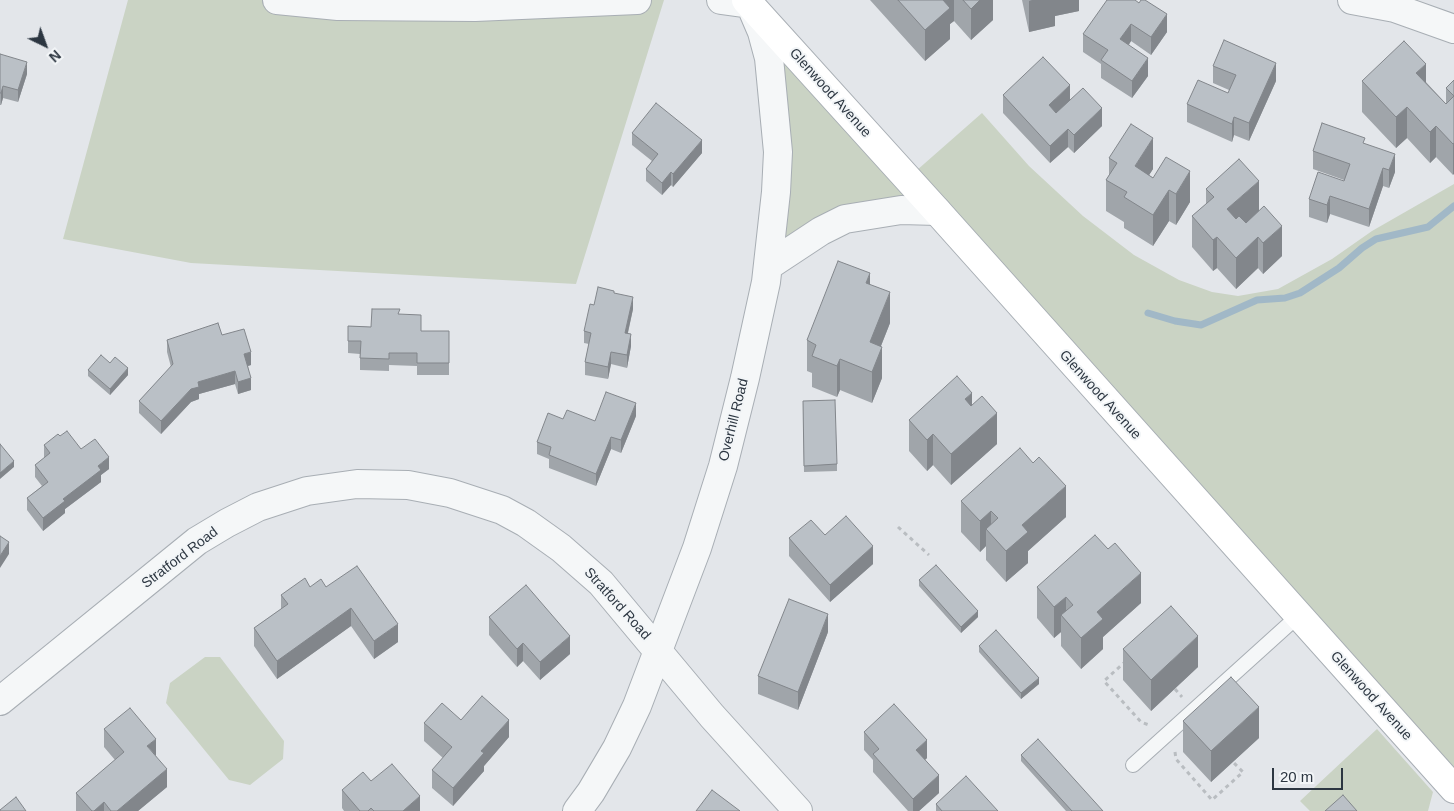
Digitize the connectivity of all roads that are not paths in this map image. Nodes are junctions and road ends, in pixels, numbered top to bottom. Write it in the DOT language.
graph roads {
  1 [pos="277,0"];
  2 [pos="637,0"];
  3 [pos="721,0"];
  4 [pos="1352,0"];
  5 [pos="543,2"];
  6 [pos="748,2"];
  7 [pos="425,4"];
  8 [pos="1454,29"];
  9 [pos="938,211"];
  10 [pos="768,266"];
  11 [pos="1298,616"];
  12 [pos="658,651"];
  13 [pos="0,701"];
  14 [pos="1132,765"];
  15 [pos="1454,789"];
  16 [pos="577,811"];
  17 [pos="798,811"];
  1 -- 7 [label="street"];
  2 -- 5 [label="street"];
  3 -- 6 [label="street"];
  4 -- 8 [label="street"];
  5 -- 7 [label="street"];
  6 -- 9 [label="street, Glenwood Avenue"];
  6 -- 10 [label="street, Overhill Road"];
  9 -- 10 [label="street"];
  9 -- 11 [label="street, Glenwood Avenue"];
  10 -- 12 [label="street, Overhill Road"];
  11 -- 14 [label="lane"];
  11 -- 15 [label="street, Glenwood Avenue"];
  12 -- 13 [label="street, Stratford Road"];
  12 -- 16 [label="street, Overhill Road"];
  12 -- 17 [label="street, Stratford Road"];
}
